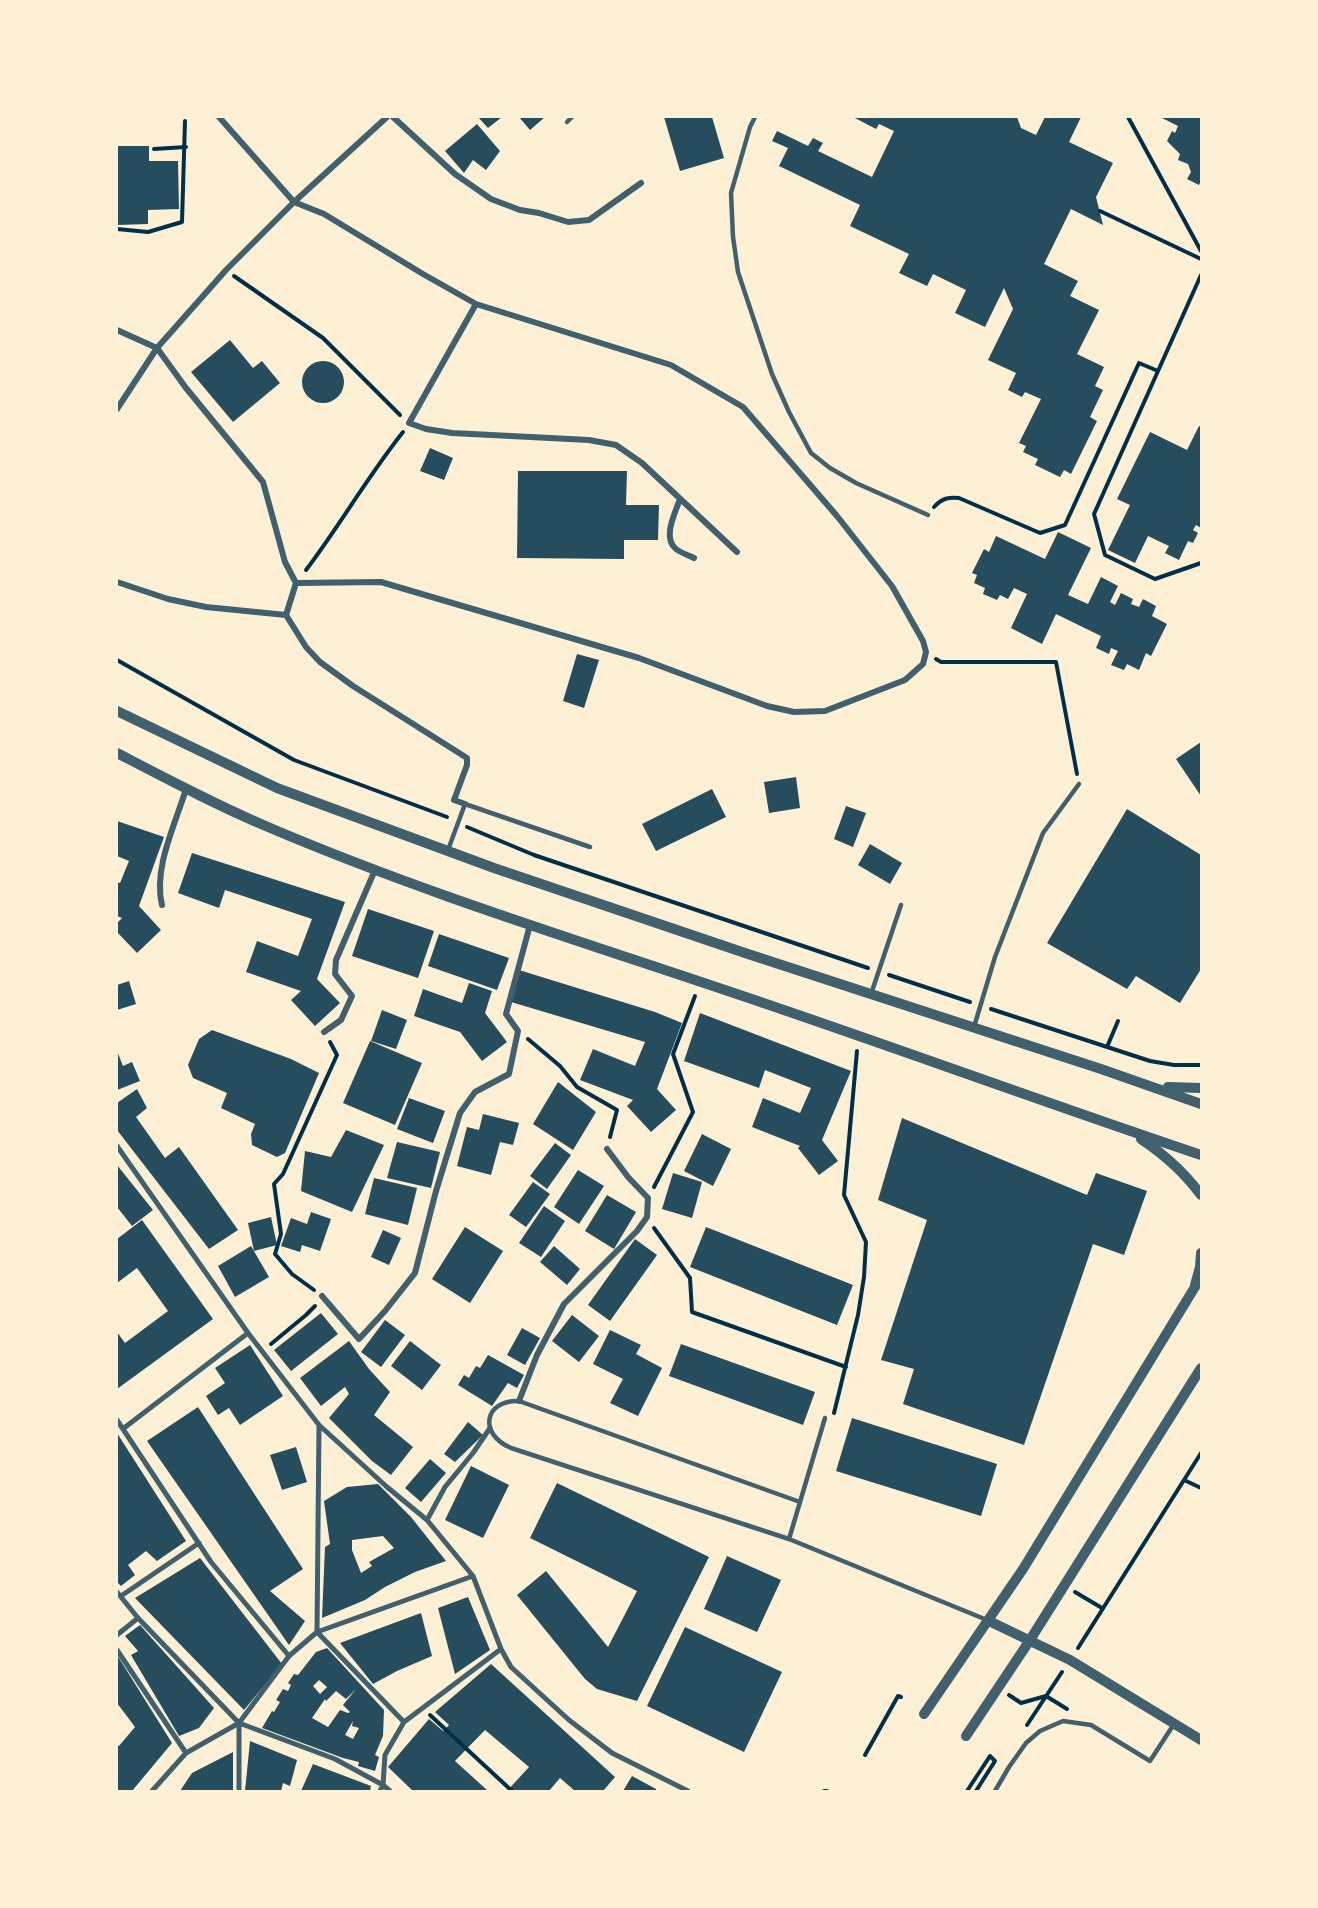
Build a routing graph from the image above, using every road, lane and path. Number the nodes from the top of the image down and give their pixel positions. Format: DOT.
graph roads {
  1 [pos="219,117"];
  2 [pos="387,117"];
  3 [pos="393,117"];
  4 [pos="572,117"];
  5 [pos="755,117"];
  6 [pos="1128,117"];
  7 [pos="185,121"];
  8 [pos="567,122"];
  9 [pos="186,147"];
  10 [pos="154,149"];
  11 [pos="640,183"];
  12 [pos="294,202"];
  13 [pos="1100,211"];
  14 [pos="117,229"];
  15 [pos="1201,251"];
  16 [pos="1201,259"];
  17 [pos="226,270"];
  18 [pos="1201,274"];
  19 [pos="476,304"];
  20 [pos="117,330"];
  21 [pos="157,348"];
  22 [pos="1158,371"];
  23 [pos="117,409"];
  24 [pos="409,423"];
  25 [pos="680,499"];
  26 [pos="927,514"];
  27 [pos="737,552"];
  28 [pos="694,558"];
  29 [pos="1201,563"];
  30 [pos="117,582"];
  31 [pos="296,583"];
  32 [pos="286,615"];
  33 [pos="926,652"];
  34 [pos="117,660"];
  35 [pos="117,711"];
  36 [pos="117,753"];
  37 [pos="1078,784"];
  38 [pos="186,789"];
  39 [pos="454,800"];
  40 [pos="465,804"];
  41 [pos="458,823"];
  42 [pos="590,847"];
  43 [pos="448,850"];
  44 [pos="375,870"];
  45 [pos="162,905"];
  46 [pos="901,905"];
  47 [pos="530,925"];
  48 [pos="878,972"];
  49 [pos="701,982"];
  50 [pos="871,994"];
  51 [pos="980,1006"];
  52 [pos="1118,1021"];
  53 [pos="974,1027"];
  54 [pos="518,1031"];
  55 [pos="324,1032"];
  56 [pos="858,1035"];
  57 [pos="1107,1047"];
  58 [pos="1201,1065"];
  59 [pos="1148,1085"];
  60 [pos="1201,1088"];
  61 [pos="1201,1104"];
  62 [pos="1128,1131"];
  63 [pos="117,1146"];
  64 [pos="607,1149"];
  65 [pos="1201,1155"];
  66 [pos="1201,1195"];
  67 [pos="648,1198"];
  68 [pos="647,1217"];
  69 [pos="1201,1253"];
  70 [pos="1201,1278"];
  71 [pos="1192,1293"];
  72 [pos="322,1296"];
  73 [pos="306,1315"];
  74 [pos="248,1333"];
  75 [pos="263,1350"];
  76 [pos="846,1367"];
  77 [pos="1201,1368"];
  78 [pos="519,1401"];
  79 [pos="834,1416"];
  80 [pos="825,1418"];
  81 [pos="117,1420"];
  82 [pos="319,1425"];
  83 [pos="124,1428"];
  84 [pos="489,1428"];
  85 [pos="1201,1453"];
  86 [pos="1184,1480"];
  87 [pos="1201,1488"];
  88 [pos="800,1502"];
  89 [pos="427,1520"];
  90 [pos="789,1539"];
  91 [pos="199,1543"];
  92 [pos="473,1575"];
  93 [pos="1064,1586"];
  94 [pos="119,1594"];
  95 [pos="1102,1608"];
  96 [pos="138,1618"];
  97 [pos="989,1621"];
  98 [pos="317,1632"];
  99 [pos="117,1635"];
  100 [pos="1030,1640"];
  101 [pos="501,1649"];
  102 [pos="117,1650"];
  103 [pos="289,1656"];
  104 [pos="1070,1660"];
  105 [pos="999,1688"];
  106 [pos="1046,1696"];
  107 [pos="901,1697"];
  108 [pos="423,1708"];
  109 [pos="924,1714"];
  110 [pos="404,1722"];
  111 [pos="239,1723"];
  112 [pos="1174,1724"];
  113 [pos="966,1736"];
  114 [pos="1201,1740"];
  115 [pos="186,1753"];
  116 [pos="865,1755"];
  117 [pos="381,1788"];
  118 [pos="152,1791"];
  119 [pos="239,1791"];
  120 [pos="390,1791"];
  121 [pos="512,1791"];
  122 [pos="688,1791"];
  123 [pos="967,1791"];
  124 [pos="976,1791"];
  125 [pos="995,1791"];
  1 -- 12 [label="street"];
  2 -- 12 [label="street"];
  3 -- 11 [label="street"];
  4 -- 8 [label="lane"];
  5 -- 26 [label="lane"];
  6 -- 15 [label="path"];
  7 -- 9 [label="path"];
  9 -- 10 [label="path"];
  9 -- 14 [label="path"];
  12 -- 17 [label="street"];
  12 -- 19 [label="street"];
  13 -- 16 [label="path"];
  17 -- 21 [label="street"];
  17 -- 24 [label="path"];
  18 -- 22 [label="path"];
  19 -- 24 [label="street"];
  19 -- 33 [label="street"];
  20 -- 21 [label="street"];
  21 -- 23 [label="street"];
  21 -- 31 [label="street"];
  22 -- 26 [label="path"];
  22 -- 29 [label="path"];
  24 -- 25 [label="street"];
  24 -- 31 [label="path"];
  25 -- 27 [label="street"];
  25 -- 28 [label="street"];
  30 -- 32 [label="street"];
  31 -- 32 [label="street"];
  31 -- 33 [label="street"];
  32 -- 39 [label="street"];
  33 -- 37 [label="path"];
  34 -- 39 [label="path"];
  35 -- 43 [label="street"];
  36 -- 38 [label="street"];
  37 -- 51 [label="lane"];
  38 -- 44 [label="street"];
  38 -- 45 [label="street"];
  39 -- 40 [label="street"];
  40 -- 41 [label="lane"];
  40 -- 42 [label="lane"];
  41 -- 43 [label="lane"];
  41 -- 48 [label="path"];
  43 -- 50 [label="street"];
  44 -- 47 [label="street"];
  44 -- 55 [label="street"];
  46 -- 48 [label="lane"];
  47 -- 49 [label="street"];
  47 -- 54 [label="street"];
  48 -- 50 [label="lane"];
  48 -- 51 [label="path"];
  49 -- 56 [label="street"];
  49 -- 67 [label="path"];
  50 -- 53 [label="street"];
  51 -- 53 [label="lane"];
  51 -- 57 [label="path"];
  52 -- 57 [label="path"];
  53 -- 59 [label="street"];
  54 -- 64 [label="path"];
  54 -- 72 [label="street"];
  55 -- 72 [label="path"];
  56 -- 62 [label="street"];
  56 -- 76 [label="path"];
  57 -- 58 [label="path"];
  59 -- 60 [label="street"];
  59 -- 61 [label="street"];
  62 -- 65 [label="street"];
  62 -- 66 [label="street"];
  63 -- 74 [label="street"];
  64 -- 67 [label="street"];
  67 -- 68 [label="street"];
  68 -- 76 [label="path"];
  68 -- 78 [label="street"];
  69 -- 71 [label="street"];
  70 -- 71 [label="street"];
  71 -- 97 [label="street"];
  73 -- 75 [label="path"];
  74 -- 75 [label="street"];
  74 -- 83 [label="street"];
  75 -- 82 [label="street"];
  76 -- 79 [label="path"];
  77 -- 93 [label="street"];
  78 -- 84 [label="lane"];
  78 -- 88 [label="lane"];
  80 -- 88 [label="lane"];
  81 -- 83 [label="street"];
  82 -- 89 [label="street"];
  82 -- 98 [label="street"];
  83 -- 91 [label="street"];
  84 -- 89 [label="street"];
  84 -- 90 [label="lane"];
  85 -- 86 [label="path"];
  86 -- 87 [label="path"];
  86 -- 95 [label="path"];
  88 -- 90 [label="lane"];
  89 -- 92 [label="street"];
  90 -- 97 [label="lane"];
  91 -- 94 [label="street"];
  91 -- 103 [label="street"];
  92 -- 98 [label="street"];
  92 -- 101 [label="street"];
  93 -- 95 [label="path"];
  93 -- 100 [label="street"];
  94 -- 96 [label="street"];
  95 -- 104 [label="path"];
  96 -- 99 [label="street"];
  96 -- 111 [label="street"];
  97 -- 100 [label="street"];
  97 -- 109 [label="street"];
  98 -- 103 [label="street"];
  98 -- 110 [label="street"];
  100 -- 104 [label="street"];
  100 -- 105 [label="street"];
  101 -- 108 [label="street"];
  101 -- 122 [label="street"];
  102 -- 115 [label="street"];
  103 -- 111 [label="street"];
  104 -- 112 [label="street"];
  105 -- 106 [label="path"];
  105 -- 113 [label="street"];
  107 -- 116 [label="path"];
  108 -- 110 [label="street"];
  108 -- 121 [label="path"];
  110 -- 117 [label="street"];
  111 -- 115 [label="street"];
  111 -- 117 [label="street"];
  111 -- 119 [label="street"];
  112 -- 114 [label="street"];
  112 -- 125 [label="lane"];
  115 -- 118 [label="street"];
  117 -- 120 [label="street"];
  123 -- 124 [label="path"];
}
